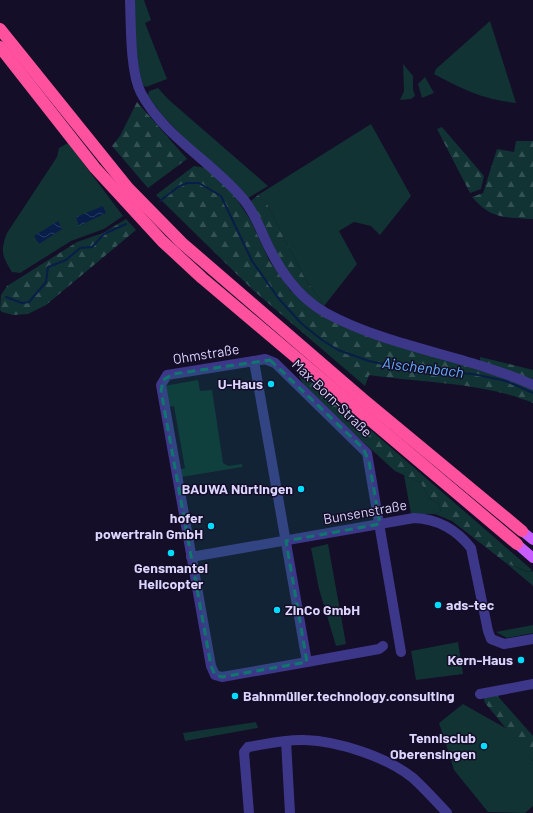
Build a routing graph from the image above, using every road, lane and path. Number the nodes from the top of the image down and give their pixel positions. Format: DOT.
graph roads {
  1 [pos="130,0"];
  2 [pos="0,29"];
  3 [pos="0,47"];
  4 [pos="254,361"];
  5 [pos="533,385"];
  6 [pos="380,524"];
  7 [pos="522,531"];
  8 [pos="533,540"];
  9 [pos="286,541"];
  10 [pos="517,544"];
  11 [pos="191,557"];
  12 [pos="533,558"];
  13 [pos="533,640"];
  14 [pos="383,646"];
  15 [pos="401,652"];
  16 [pos="307,662"];
  17 [pos="533,684"];
  18 [pos="480,694"];
  19 [pos="286,741"];
  20 [pos="249,813"];
  21 [pos="290,813"];
  22 [pos="447,813"];
  1 -- 5 [label="street"];
  2 -- 7 [label="highway"];
  3 -- 10 [label="highway"];
  4 -- 6 [label="street, Max-Born-Straße"];
  4 -- 9 [label="street, Ohmstraße"];
  4 -- 11 [label="street, Ohmstraße"];
  6 -- 9 [label="street, Bunsenstraße"];
  6 -- 13 [label="street, Bunsenstraße"];
  6 -- 15 [label="street, Max-Born-Straße"];
  7 -- 8 [label="main road"];
  9 -- 11 [label="street, Bunsenstraße"];
  9 -- 16 [label="street, Ohmstraße"];
  10 -- 12 [label="main road"];
  11 -- 16 [label="street, Ohmstraße"];
  14 -- 16 [label="street"];
  17 -- 18 [label="street"];
  19 -- 20 [label="street"];
  19 -- 21 [label="street"];
  19 -- 22 [label="street"];
}
